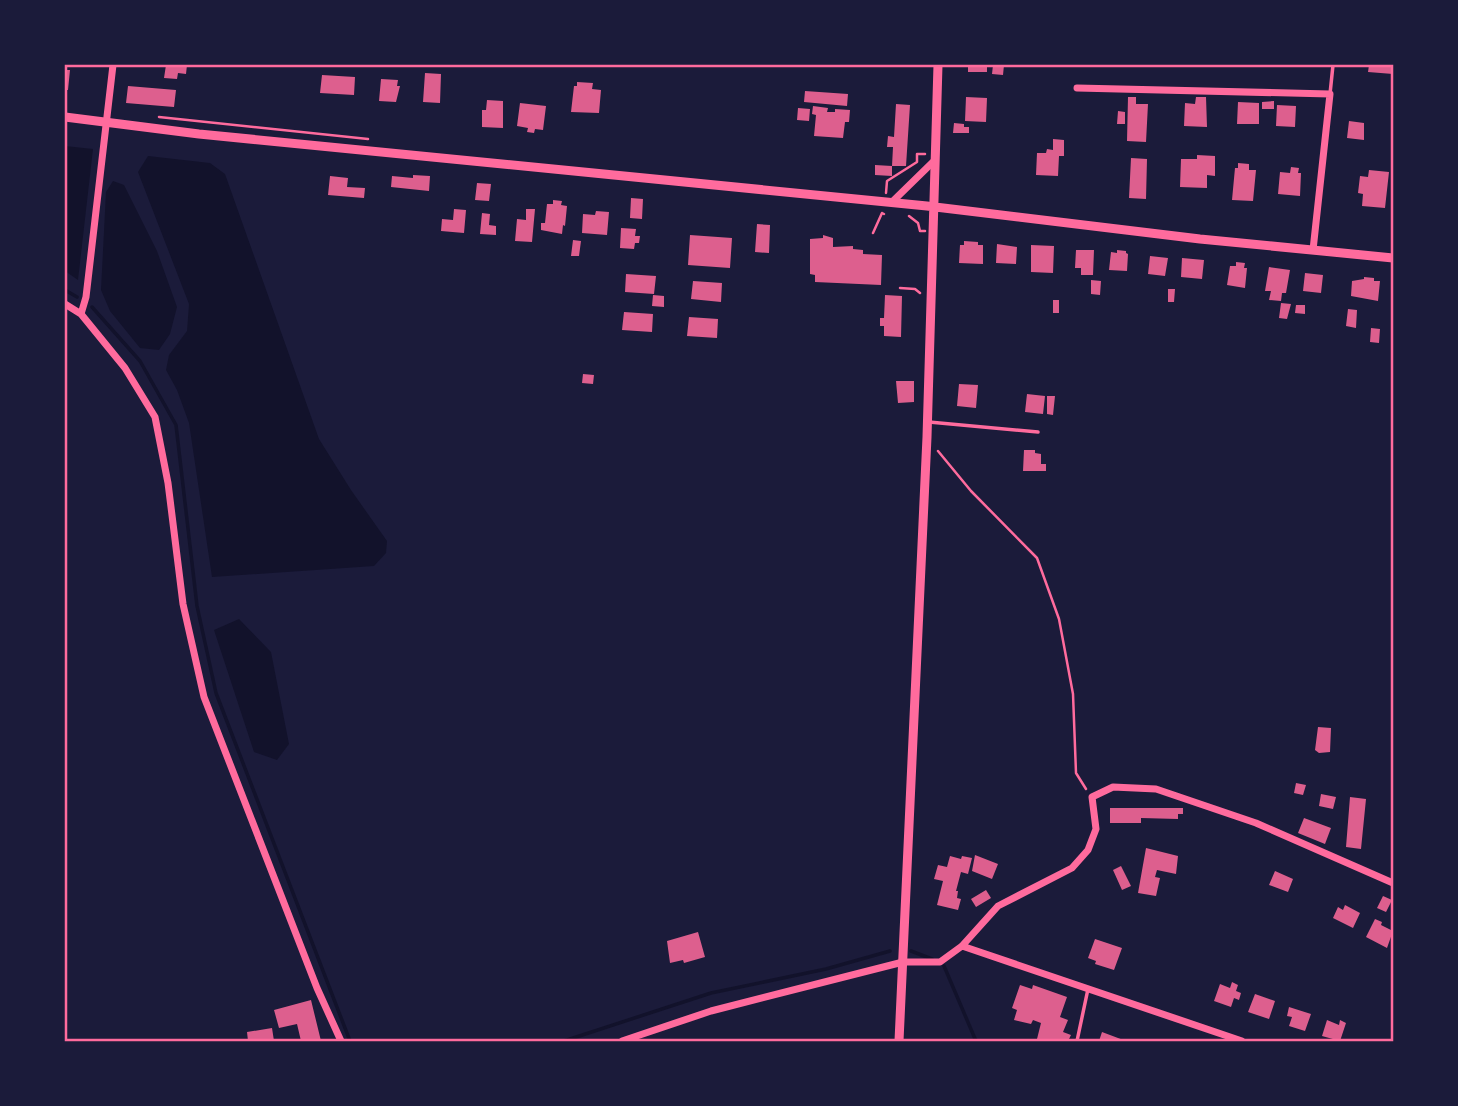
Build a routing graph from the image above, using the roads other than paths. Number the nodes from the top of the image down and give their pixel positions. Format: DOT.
graph roads {
  1 [pos="113,65"];
  2 [pos="938,65"];
  3 [pos="1333,65"];
  4 [pos="1077,88"];
  5 [pos="1330,94"];
  6 [pos="65,117"];
  7 [pos="108,121"];
  8 [pos="935,160"];
  9 [pos="892,202"];
  10 [pos="934,206"];
  11 [pos="1313,250"];
  12 [pos="1393,258"];
  13 [pos="65,304"];
  14 [pos="81,314"];
  15 [pos="927,422"];
  16 [pos="1038,432"];
  17 [pos="1393,883"];
  18 [pos="962,946"];
  19 [pos="903,962"];
  20 [pos="1088,989"];
  21 [pos="341,1041"];
  22 [pos="622,1041"];
  23 [pos="899,1041"];
  24 [pos="1077,1041"];
  25 [pos="1242,1041"];
  1 -- 7 [label="street"];
  2 -- 8 [label="street"];
  3 -- 5 [label="lane"];
  4 -- 5 [label="street"];
  5 -- 11 [label="street"];
  6 -- 7 [label="street"];
  7 -- 9 [label="street"];
  7 -- 14 [label="street"];
  8 -- 9 [label="street"];
  8 -- 10 [label="street"];
  9 -- 10 [label="street"];
  10 -- 11 [label="street"];
  10 -- 15 [label="street"];
  11 -- 12 [label="street"];
  13 -- 14 [label="street"];
  14 -- 21 [label="street"];
  15 -- 16 [label="lane"];
  15 -- 19 [label="street"];
  17 -- 18 [label="street"];
  18 -- 19 [label="street"];
  18 -- 20 [label="street"];
  19 -- 22 [label="street"];
  19 -- 23 [label="street"];
  20 -- 24 [label="lane"];
  20 -- 25 [label="street"];
}
